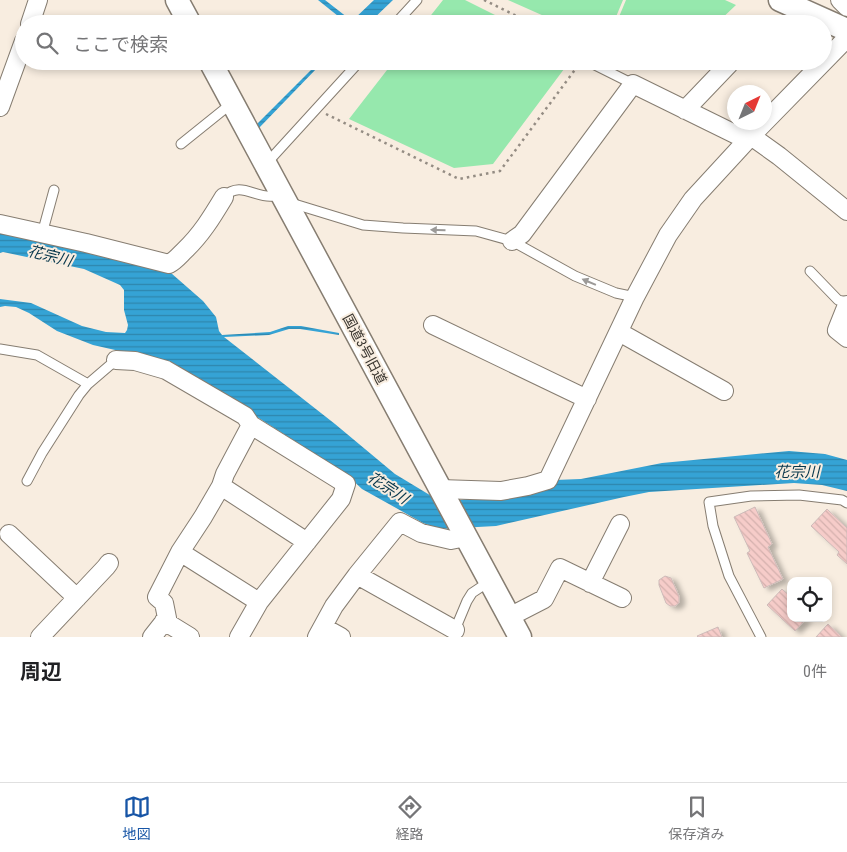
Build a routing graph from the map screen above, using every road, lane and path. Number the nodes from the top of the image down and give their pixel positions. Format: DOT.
graph roads {
  1 [pos="38,0"];
  2 [pos="177,0"];
  3 [pos="417,0"];
  4 [pos="484,0"];
  5 [pos="780,0"];
  6 [pos="840,0"];
  7 [pos="847,7"];
  8 [pos="33,15"];
  9 [pos="185,15"];
  10 [pos="403,15"];
  11 [pos="515,15"];
  12 [pos="814,15"];
  13 [pos="832,23"];
  14 [pos="847,30"];
  15 [pos="847,38"];
  16 [pos="832,53"];
  17 [pos="15,66"];
  18 [pos="215,70"];
  19 [pos="352,70"];
  20 [pos="575,70"];
  21 [pos="605,70"];
  22 [pos="723,70"];
  23 [pos="816,70"];
  24 [pos="632,84"];
  25 [pos="232,103"];
  26 [pos="0,107"];
  27 [pos="316,109"];
  28 [pos="685,110"];
  29 [pos="750,138"];
  30 [pos="181,144"];
  31 [pos="266,165"];
  32 [pos="54,190"];
  33 [pos="224,197"];
  34 [pos="283,197"];
  35 [pos="847,211"];
  36 [pos="0,224"];
  37 [pos="42,234"];
  38 [pos="512,241"];
  39 [pos="810,271"];
  40 [pos="636,297"];
  41 [pos="847,304"];
  42 [pos="433,325"];
  43 [pos="619,332"];
  44 [pos="847,338"];
  45 [pos="0,349"];
  46 [pos="116,360"];
  47 [pos="88,384"];
  48 [pos="724,391"];
  49 [pos="587,399"];
  50 [pos="251,425"];
  51 [pos="27,481"];
  52 [pos="221,486"];
  53 [pos="442,492"];
  54 [pos="847,504"];
  55 [pos="620,524"];
  56 [pos="9,534"];
  57 [pos="465,535"];
  58 [pos="307,542"];
  59 [pos="180,552"];
  60 [pos="109,562"];
  61 [pos="356,575"];
  62 [pos="490,581"];
  63 [pos="590,583"];
  64 [pos="77,598"];
  65 [pos="622,598"];
  66 [pos="259,602"];
  67 [pos="509,617"];
  68 [pos="164,621"];
  69 [pos="320,632"];
  70 [pos="453,633"];
  71 [pos="40,637"];
  72 [pos="152,637"];
  73 [pos="190,637"];
  74 [pos="239,637"];
  75 [pos="341,637"];
  76 [pos="520,637"];
  77 [pos="761,637"];
  1 -- 8 [label="street"];
  2 -- 9 [label="street"];
  3 -- 10 [label="lane"];
  4 -- 11 [label="path"];
  5 -- 12 [label="street"];
  6 -- 7 [label="street"];
  13 -- 14 [label="street"];
  15 -- 16 [label="street"];
  17 -- 26 [label="street"];
  18 -- 25 [label="street, 国道3号旧道"];
  19 -- 27 [label="lane"];
  20 -- 27 [label="path"];
  21 -- 24 [label="lane"];
  22 -- 28 [label="street"];
  23 -- 29 [label="street"];
  24 -- 28 [label="street"];
  24 -- 38 [label="street"];
  25 -- 30 [label="lane"];
  25 -- 31 [label="street, 国道3号旧道"];
  27 -- 31 [label="lane"];
  28 -- 29 [label="street"];
  29 -- 35 [label="street"];
  29 -- 40 [label="street"];
  31 -- 34 [label="street, 国道3号旧道"];
  32 -- 37 [label="lane"];
  33 -- 34 [label="lane"];
  33 -- 37 [label="street"];
  38 -- 34 [label="lane, one-way"];
  34 -- 53 [label="street, 国道3号旧道"];
  36 -- 37 [label="street"];
  40 -- 38 [label="lane, one-way"];
  39 -- 41 [label="lane"];
  40 -- 43 [label="street"];
  41 -- 44 [label="street"];
  42 -- 49 [label="street"];
  43 -- 48 [label="street"];
  43 -- 49 [label="street"];
  45 -- 47 [label="lane"];
  46 -- 47 [label="lane"];
  46 -- 50 [label="street"];
  47 -- 51 [label="lane"];
  49 -- 53 [label="street"];
  50 -- 52 [label="street"];
  50 -- 58 [label="street"];
  52 -- 58 [label="street"];
  52 -- 59 [label="street"];
  53 -- 57 [label="street, 国道3号旧道"];
  54 -- 77 [label="lane"];
  55 -- 63 [label="street"];
  56 -- 64 [label="street"];
  57 -- 61 [label="street"];
  57 -- 62 [label="street, 国道3号旧道"];
  58 -- 66 [label="street"];
  59 -- 66 [label="street"];
  59 -- 68 [label="street"];
  60 -- 64 [label="street"];
  61 -- 69 [label="street"];
  61 -- 70 [label="street"];
  62 -- 67 [label="street, 国道3号旧道"];
  62 -- 70 [label="lane"];
  63 -- 65 [label="street"];
  63 -- 67 [label="street"];
  64 -- 71 [label="street"];
  66 -- 74 [label="street"];
  67 -- 76 [label="street, 国道3号旧道"];
  68 -- 72 [label="street"];
  68 -- 73 [label="street"];
  69 -- 75 [label="street"];
}
